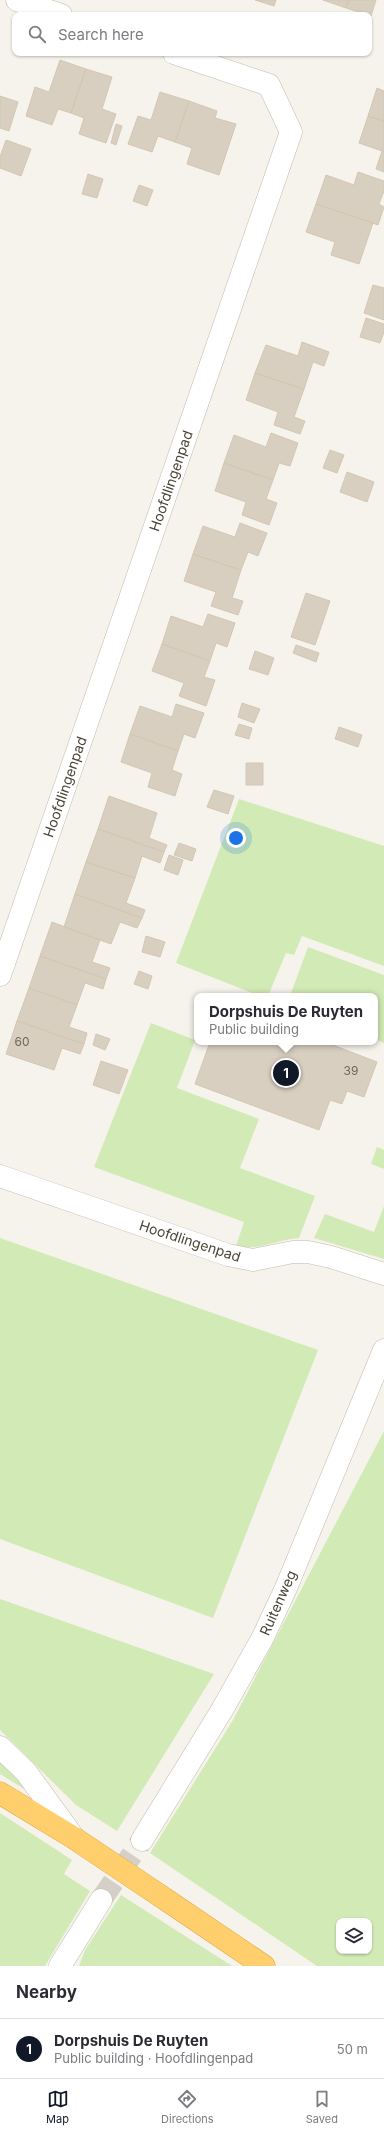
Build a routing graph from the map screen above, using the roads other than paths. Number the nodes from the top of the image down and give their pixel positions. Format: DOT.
graph roads {
  1 [pos="17,0"];
  2 [pos="52,12"];
  3 [pos="183,56"];
  4 [pos="0,974"];
  5 [pos="0,1176"];
  6 [pos="384,1274"];
  7 [pos="384,1350"];
  8 [pos="0,1747"];
  9 [pos="0,1793"];
  10 [pos="74,1838"];
  11 [pos="142,1840"];
  12 [pos="101,1900"];
  13 [pos="60,1966"];
  14 [pos="264,1966"];
  1 -- 2 [label="street"];
  3 -- 4 [label="street, Hoofdlingenpad"];
  5 -- 6 [label="street, Hoofdlingenpad"];
  7 -- 11 [label="street, Ruitenweg"];
  8 -- 10 [label="street"];
  9 -- 10 [label="highway"];
  10 -- 14 [label="highway, bridge"];
  12 -- 13 [label="street"];
}
